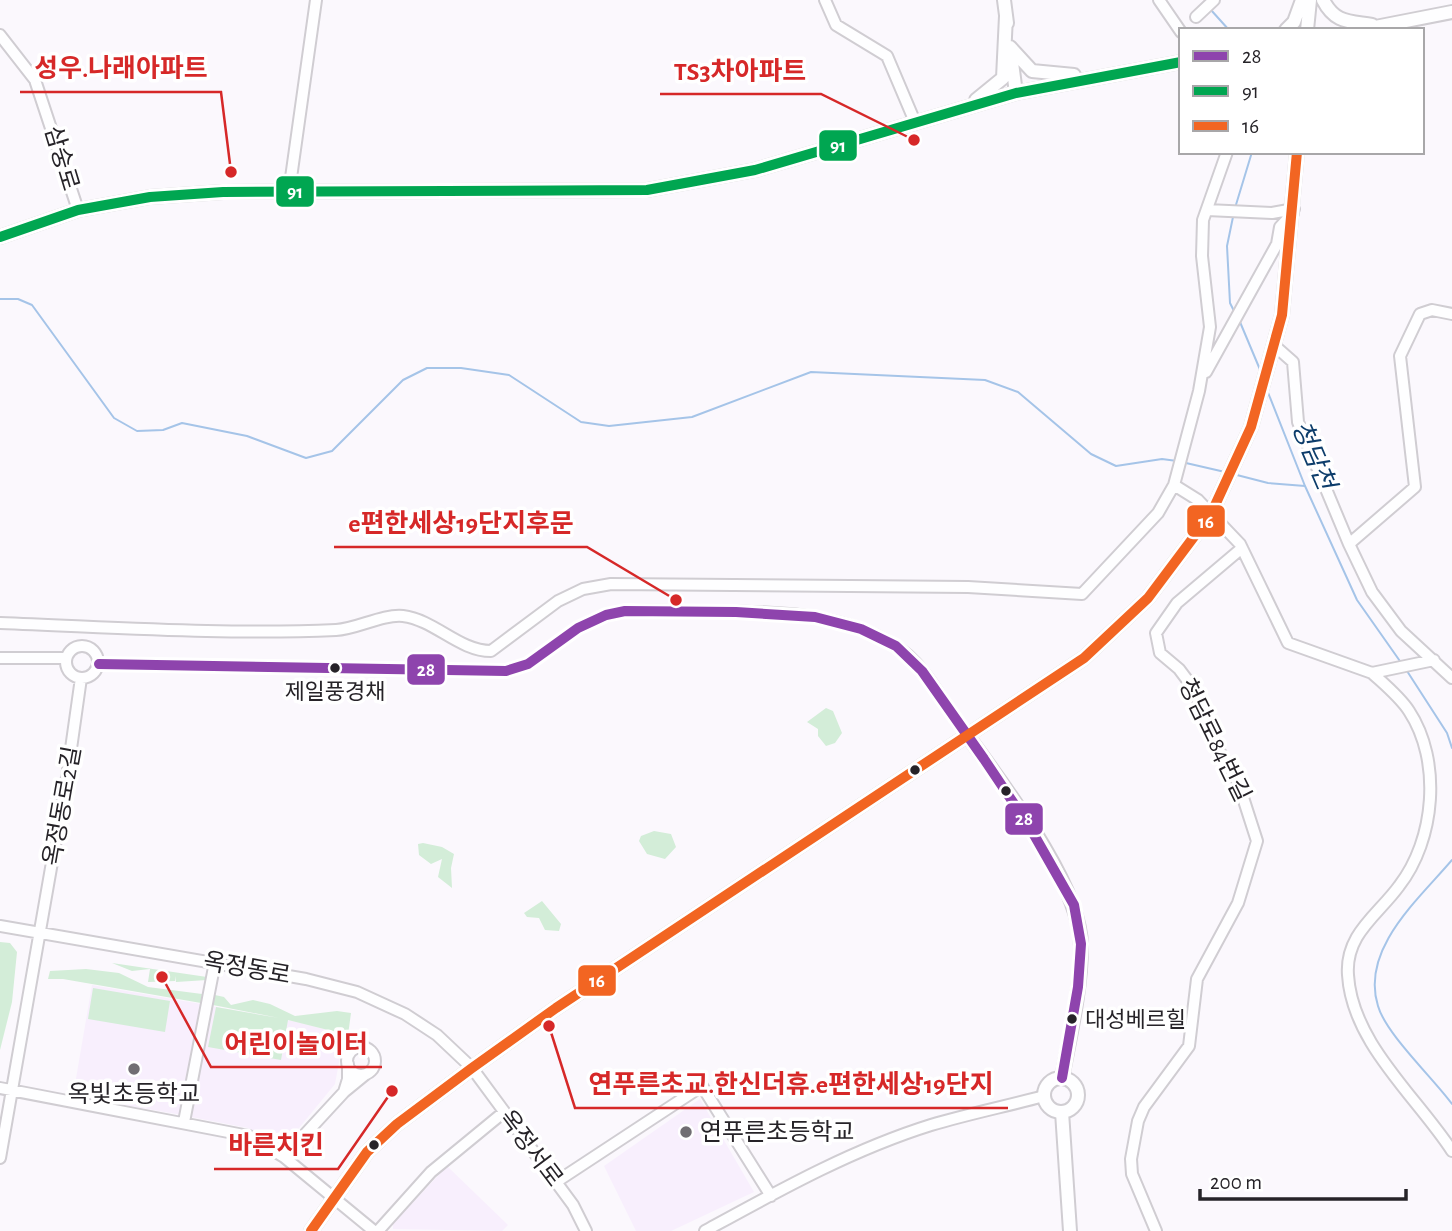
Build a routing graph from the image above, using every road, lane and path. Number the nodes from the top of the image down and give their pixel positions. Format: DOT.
graph roads {
  1 [pos="316,0"];
  2 [pos="825,0"];
  3 [pos="1004,0"];
  4 [pos="1159,0"];
  5 [pos="1302,0"];
  6 [pos="1311,0"];
  7 [pos="1323,0"];
  8 [pos="1212,1"];
  9 [pos="1452,12"];
  10 [pos="1006,16"];
  11 [pos="1196,17"];
  12 [pos="1288,28"];
  13 [pos="1307,28"];
  14 [pos="1376,28"];
  15 [pos="1179,29"];
  16 [pos="0,35"];
  17 [pos="1010,47"];
  18 [pos="1179,62"];
  19 [pos="1095,76"];
  20 [pos="1016,93"];
  21 [pos="961,109"];
  22 [pos="915,122"];
  23 [pos="1226,154"];
  24 [pos="1297,154"];
  25 [pos="289,192"];
  26 [pos="1211,209"];
  27 [pos="78,210"];
  28 [pos="1293,211"];
  29 [pos="0,237"];
  30 [pos="1452,314"];
  31 [pos="1274,351"];
  32 [pos="1201,382"];
  33 [pos="1174,481"];
  34 [pos="1213,510"];
  35 [pos="1349,544"];
  36 [pos="1242,548"];
  37 [pos="0,623"];
  38 [pos="0,658"];
  39 [pos="66,658"];
  40 [pos="1430,661"];
  41 [pos="99,664"];
  42 [pos="1375,673"];
  43 [pos="81,678"];
  44 [pos="1452,678"];
  45 [pos="967,735"];
  46 [pos="0,926"];
  47 [pos="38,933"];
  48 [pos="215,962"];
  49 [pos="347,1061"];
  50 [pos="472,1068"];
  51 [pos="369,1072"];
  52 [pos="1062,1079"];
  53 [pos="6,1089"];
  54 [pos="344,1092"];
  55 [pos="1044,1096"];
  56 [pos="503,1112"];
  57 [pos="1062,1112"];
  58 [pos="184,1122"];
  59 [pos="1452,1151"];
  60 [pos="284,1157"];
  61 [pos="0,1158"];
  62 [pos="556,1182"];
  63 [pos="771,1195"];
  64 [pos="330,1204"];
  65 [pos="312,1230"];
  66 [pos="376,1231"];
  67 [pos="586,1231"];
  68 [pos="705,1231"];
  69 [pos="1069,1231"];
  70 [pos="1156,1231"];
  1 -- 25 [label="street"];
  2 -- 22 [label="street"];
  3 -- 10 [label="main road"];
  4 -- 15 [label="street"];
  5 -- 12 [label="main road"];
  6 -- 13 [label="main road"];
  7 -- 14 [label="main road"];
  8 -- 11 [label="street"];
  9 -- 14 [label="main road"];
  10 -- 17 [label="main road"];
  10 -- 21 [label="main road"];
  16 -- 27 [label="street, 삼숭로"];
  17 -- 19 [label="main road"];
  17 -- 20 [label="main road"];
  18 -- 19 [label="main road"];
  19 -- 20 [label="main road"];
  20 -- 21 [label="main road"];
  21 -- 22 [label="main road"];
  22 -- 25 [label="main road"];
  23 -- 26 [label="street"];
  24 -- 28 [label="main road"];
  25 -- 27 [label="main road"];
  26 -- 28 [label="street"];
  26 -- 32 [label="street"];
  27 -- 29 [label="main road"];
  28 -- 31 [label="main road"];
  28 -- 32 [label="street"];
  30 -- 35 [label="street"];
  31 -- 34 [label="main road"];
  31 -- 35 [label="street"];
  32 -- 33 [label="street"];
  33 -- 34 [label="street"];
  33 -- 37 [label="street"];
  34 -- 36 [label="street"];
  34 -- 45 [label="main road"];
  35 -- 40 [label="street"];
  36 -- 42 [label="street"];
  36 -- 70 [label="street, 청담로84번길"];
  38 -- 39 [label="street"];
  39 -- 41 [label="street"];
  39 -- 43 [label="street"];
  40 -- 42 [label="street"];
  40 -- 44 [label="street"];
  41 -- 43 [label="street"];
  41 -- 45 [label="street"];
  42 -- 59 [label="street"];
  43 -- 47 [label="street, 옥정동로2길"];
  45 -- 50 [label="main road"];
  45 -- 52 [label="main road"];
  46 -- 47 [label="street, 옥정동로"];
  47 -- 48 [label="street, 옥정동로"];
  47 -- 53 [label="street, 옥정동로2길"];
  48 -- 50 [label="street, 옥정동로"];
  48 -- 58 [label="street"];
  49 -- 51 [label="street"];
  49 -- 51 [label="street"];
  49 -- 54 [label="street"];
  50 -- 56 [label="street, 옥정서로"];
  50 -- 64 [label="main road"];
  51 -- 54 [label="street"];
  52 -- 55 [label="main road"];
  52 -- 57 [label="main road"];
  53 -- 58 [label="street"];
  53 -- 61 [label="street, 옥정동로2길"];
  54 -- 60 [label="street"];
  55 -- 57 [label="main road"];
  55 -- 63 [label="street"];
  56 -- 62 [label="street, 옥정서로"];
  56 -- 66 [label="street"];
  57 -- 69 [label="main road"];
  58 -- 60 [label="street"];
  60 -- 64 [label="street"];
  62 -- 63 [label="street"];
  62 -- 67 [label="street, 옥정서로"];
  63 -- 68 [label="street"];
  64 -- 65 [label="main road"];
  64 -- 66 [label="street"];
}
